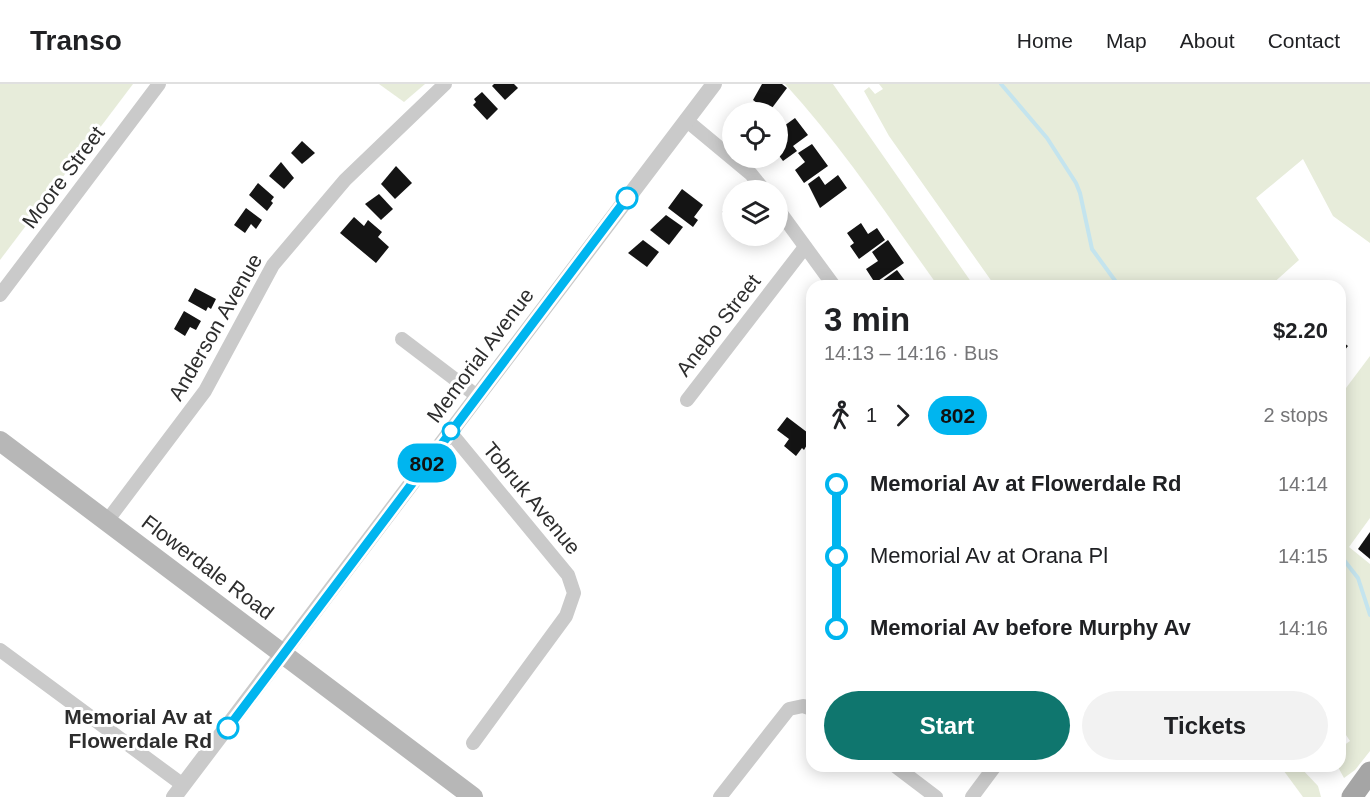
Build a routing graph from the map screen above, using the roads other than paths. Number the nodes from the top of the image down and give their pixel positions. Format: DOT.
graph roads {
  1 [pos="159,84"];
  2 [pos="445,84"];
  3 [pos="714,84"];
  4 [pos="686,120"];
  5 [pos="756,180"];
  6 [pos="788,223"];
  7 [pos="805,247"];
  8 [pos="830,280"];
  9 [pos="0,295"];
  10 [pos="402,339"];
  11 [pos="477,396"];
  12 [pos="687,400"];
  13 [pos="450,432"];
  14 [pos="0,441"];
  15 [pos="107,521"];
  16 [pos="0,650"];
  17 [pos="283,654"];
  18 [pos="806,707"];
  19 [pos="473,743"];
  20 [pos="903,772"];
  21 [pos="991,772"];
  22 [pos="1370,772"];
  23 [pos="178,791"];
  24 [pos="472,797"];
  25 [pos="720,797"];
  26 [pos="936,797"];
  27 [pos="972,797"];
  28 [pos="1353,797"];
  1 -- 9 [label="street, Moore Street"];
  2 -- 15 [label="street, Anderson Avenue"];
  3 -- 4 [label="street, Memorial Avenue"];
  4 -- 5 [label="street"];
  4 -- 11 [label="street, Memorial Avenue"];
  6 -- 7 [label="street"];
  7 -- 8 [label="street"];
  7 -- 12 [label="street, Anebo Street"];
  10 -- 11 [label="street"];
  11 -- 13 [label="street, Memorial Avenue"];
  13 -- 17 [label="street, Memorial Avenue"];
  13 -- 19 [label="street, Tobruk Avenue"];
  14 -- 15 [label="main road, Flowerdale Road"];
  15 -- 17 [label="main road, Flowerdale Road"];
  16 -- 23 [label="street"];
  17 -- 23 [label="street, Memorial Avenue"];
  17 -- 24 [label="main road, Flowerdale Road"];
  18 -- 25 [label="street"];
  20 -- 26 [label="street"];
  21 -- 27 [label="street"];
  22 -- 28 [label="main road"];
}
